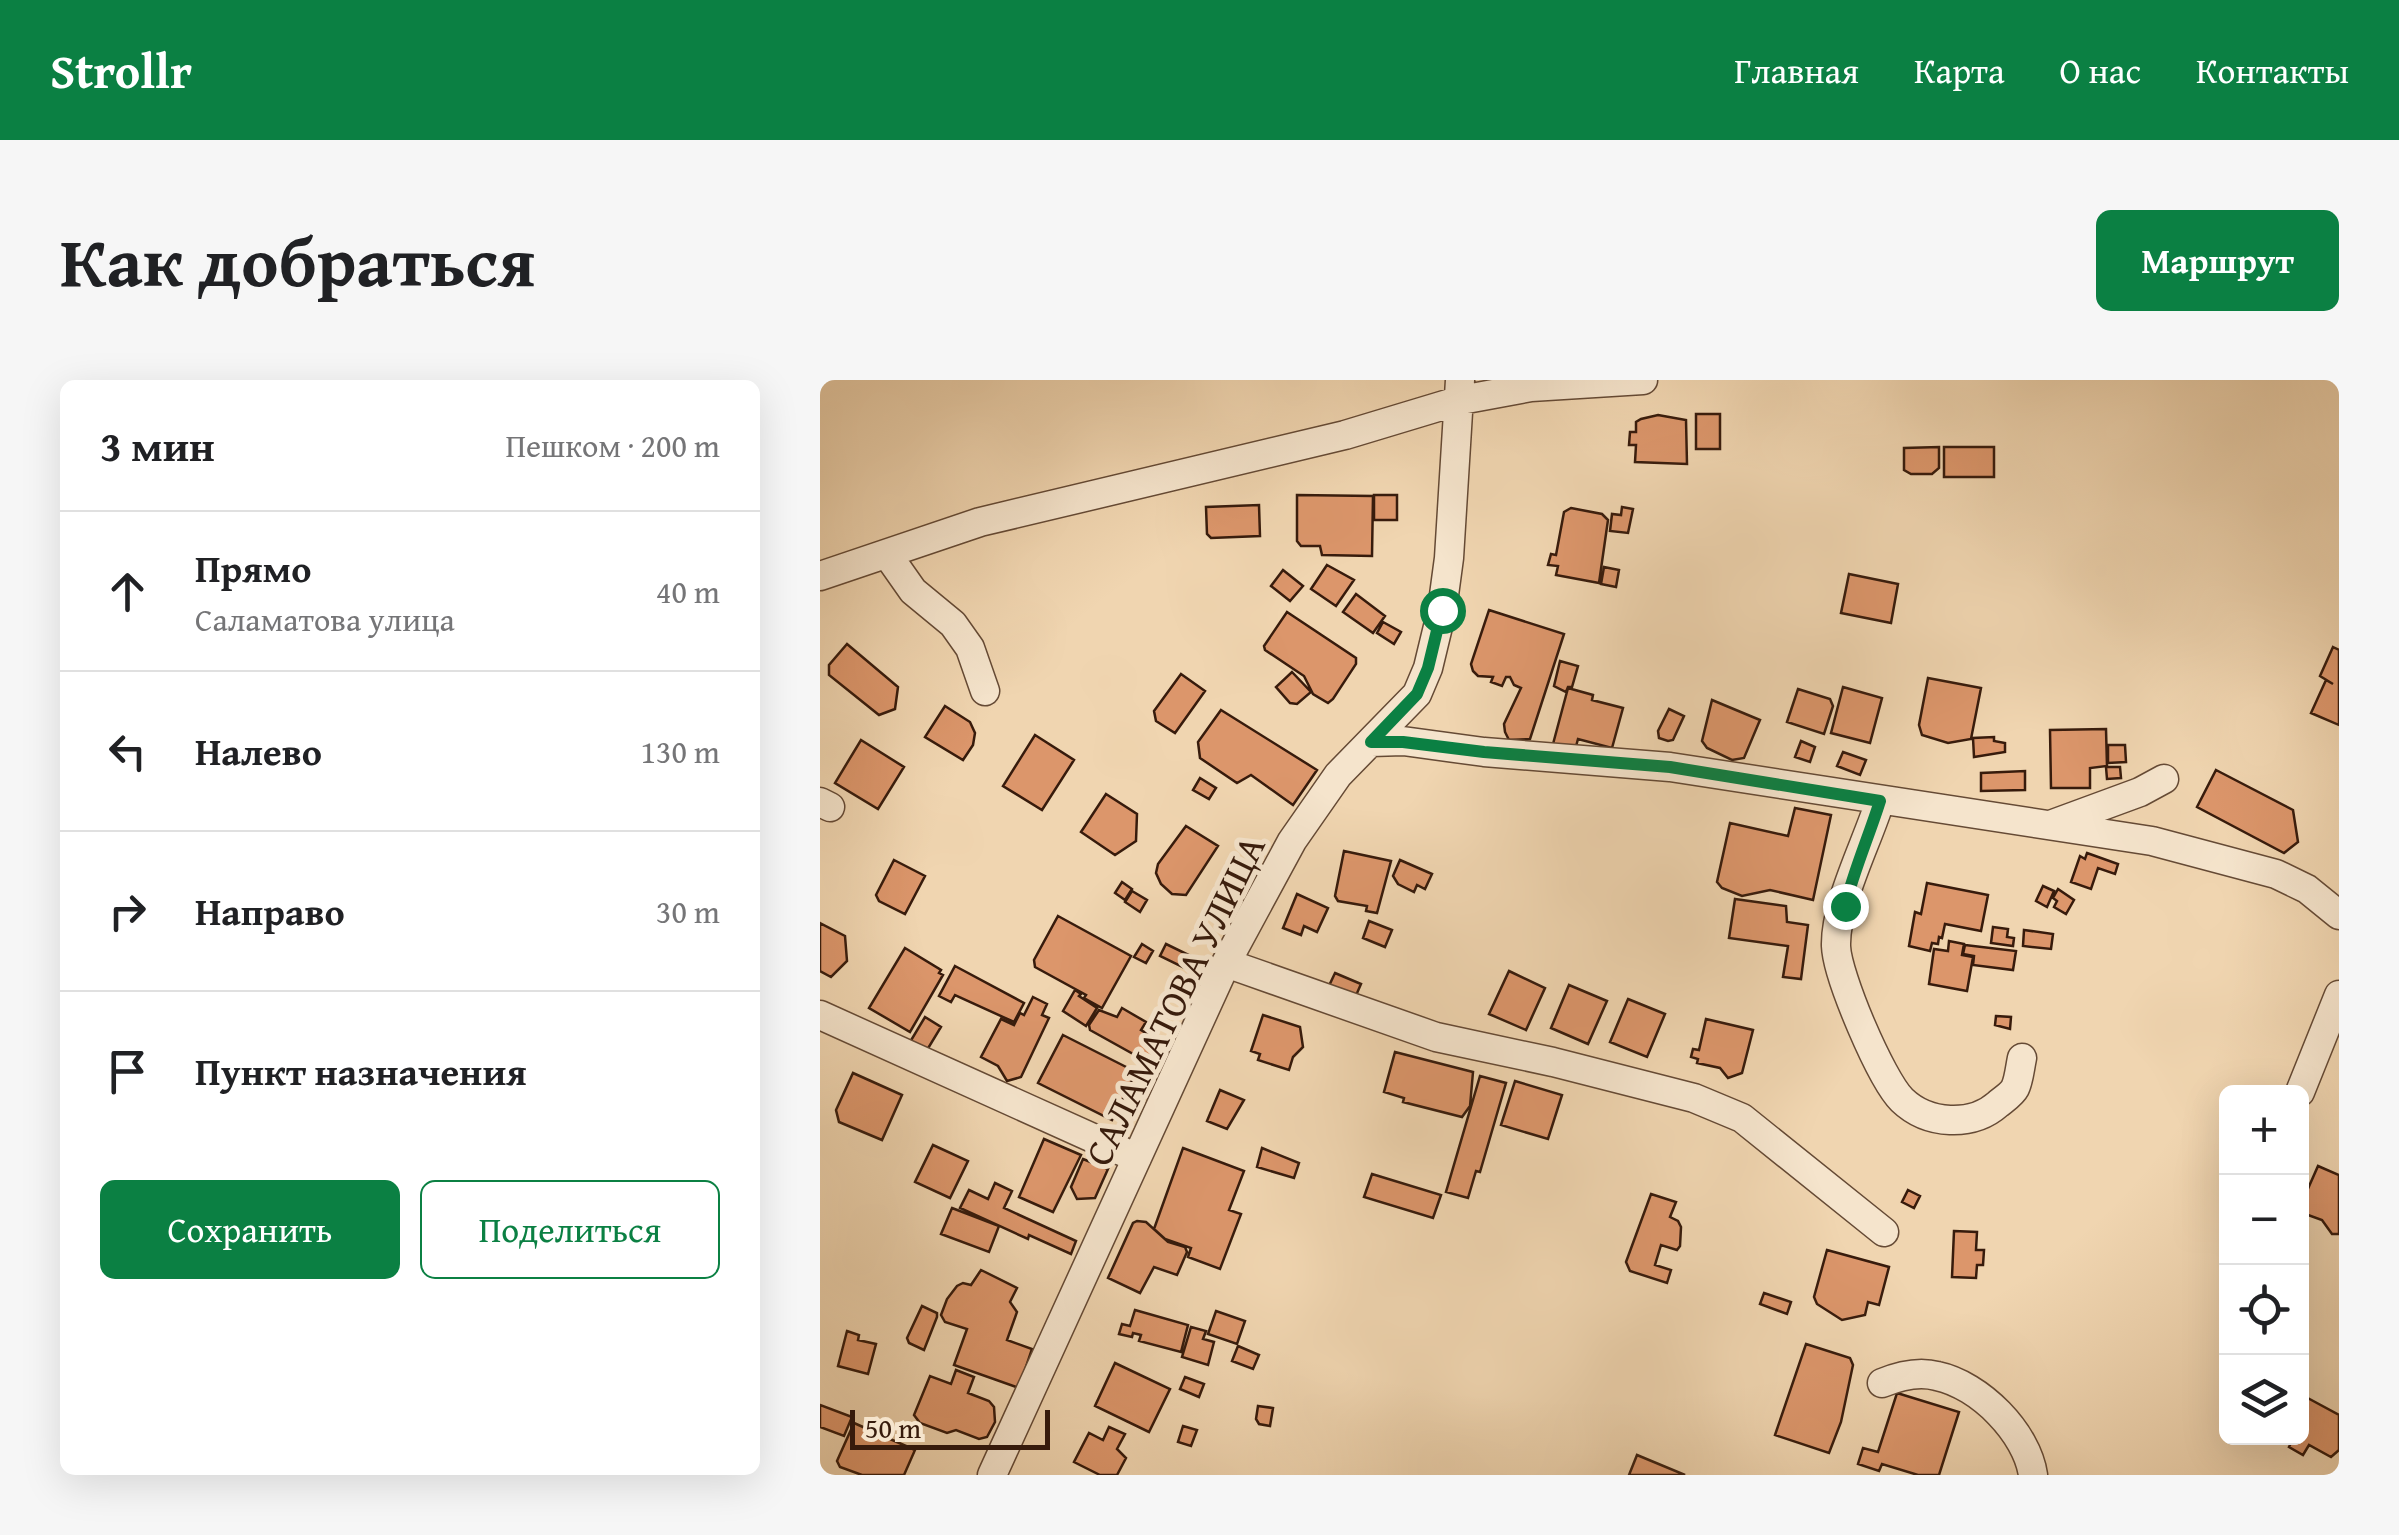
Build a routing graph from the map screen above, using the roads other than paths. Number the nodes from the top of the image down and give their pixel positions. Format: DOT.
graph roads {
  1 [pos="1643,380"];
  2 [pos="1460,390"];
  3 [pos="886,554"];
  4 [pos="820,576"];
  5 [pos="985,692"];
  6 [pos="1371,742"];
  7 [pos="2164,779"];
  8 [pos="1880,801"];
  9 [pos="2052,824"];
  10 [pos="2339,915"];
  11 [pos="1226,963"];
  12 [pos="2339,995"];
  13 [pos="820,1015"];
  14 [pos="2022,1058"];
  15 [pos="2303,1085"];
  16 [pos="1137,1158"];
  17 [pos="1884,1232"];
  18 [pos="1882,1383"];
  19 [pos="992,1475"];
  20 [pos="2033,1475"];
  1 -- 2 [label="street"];
  2 -- 3 [label="street"];
  2 -- 6 [label="street, САЛАМАТОВА УЛИЦА"];
  3 -- 4 [label="street"];
  3 -- 5 [label="street"];
  6 -- 8 [label="street"];
  6 -- 11 [label="street, САЛАМАТОВА УЛИЦА"];
  7 -- 9 [label="street"];
  8 -- 9 [label="street"];
  8 -- 14 [label="street"];
  9 -- 10 [label="street"];
  11 -- 16 [label="street, САЛАМАТОВА УЛИЦА"];
  11 -- 17 [label="street"];
  12 -- 15 [label="street"];
  13 -- 16 [label="street"];
  16 -- 19 [label="street, САЛАМАТОВА УЛИЦА"];
  18 -- 20 [label="street"];
}
